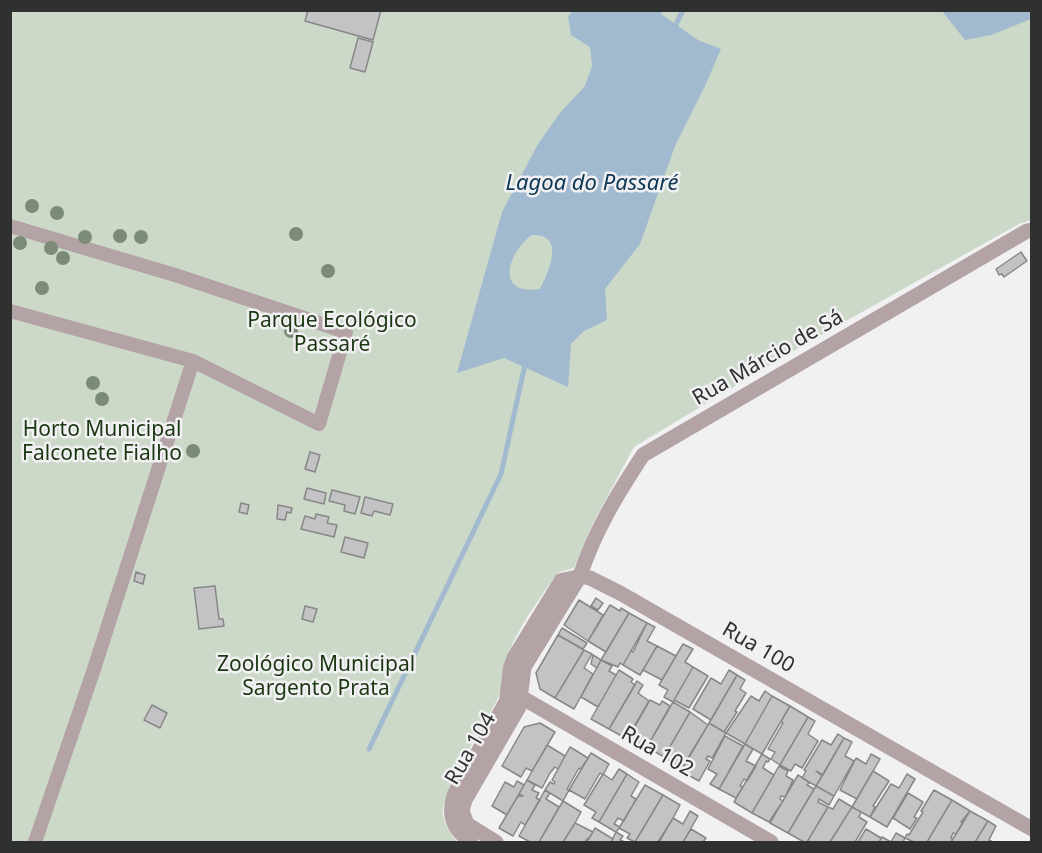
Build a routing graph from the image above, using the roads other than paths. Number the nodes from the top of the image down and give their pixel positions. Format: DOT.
graph roads {
  1 [pos="10,226"];
  2 [pos="1030,234"];
  3 [pos="10,311"];
  4 [pos="193,361"];
  5 [pos="580,576"];
  6 [pos="521,697"];
  7 [pos="1032,830"];
  8 [pos="35,843"];
  9 [pos="471,843"];
  10 [pos="496,843"];
  11 [pos="771,843"];
  12 [pos="1025,843"];
  1 -- 4 [label="street"];
  2 -- 5 [label="street, Rua Márcio de Sá"];
  3 -- 4 [label="street"];
  4 -- 8 [label="street"];
  5 -- 6 [label="street"];
  5 -- 7 [label="street, Rua 100"];
  5 -- 9 [label="street"];
  6 -- 10 [label="street, Rua 104"];
  6 -- 11 [label="street, Rua 102"];
  7 -- 12 [label="street"];
}
